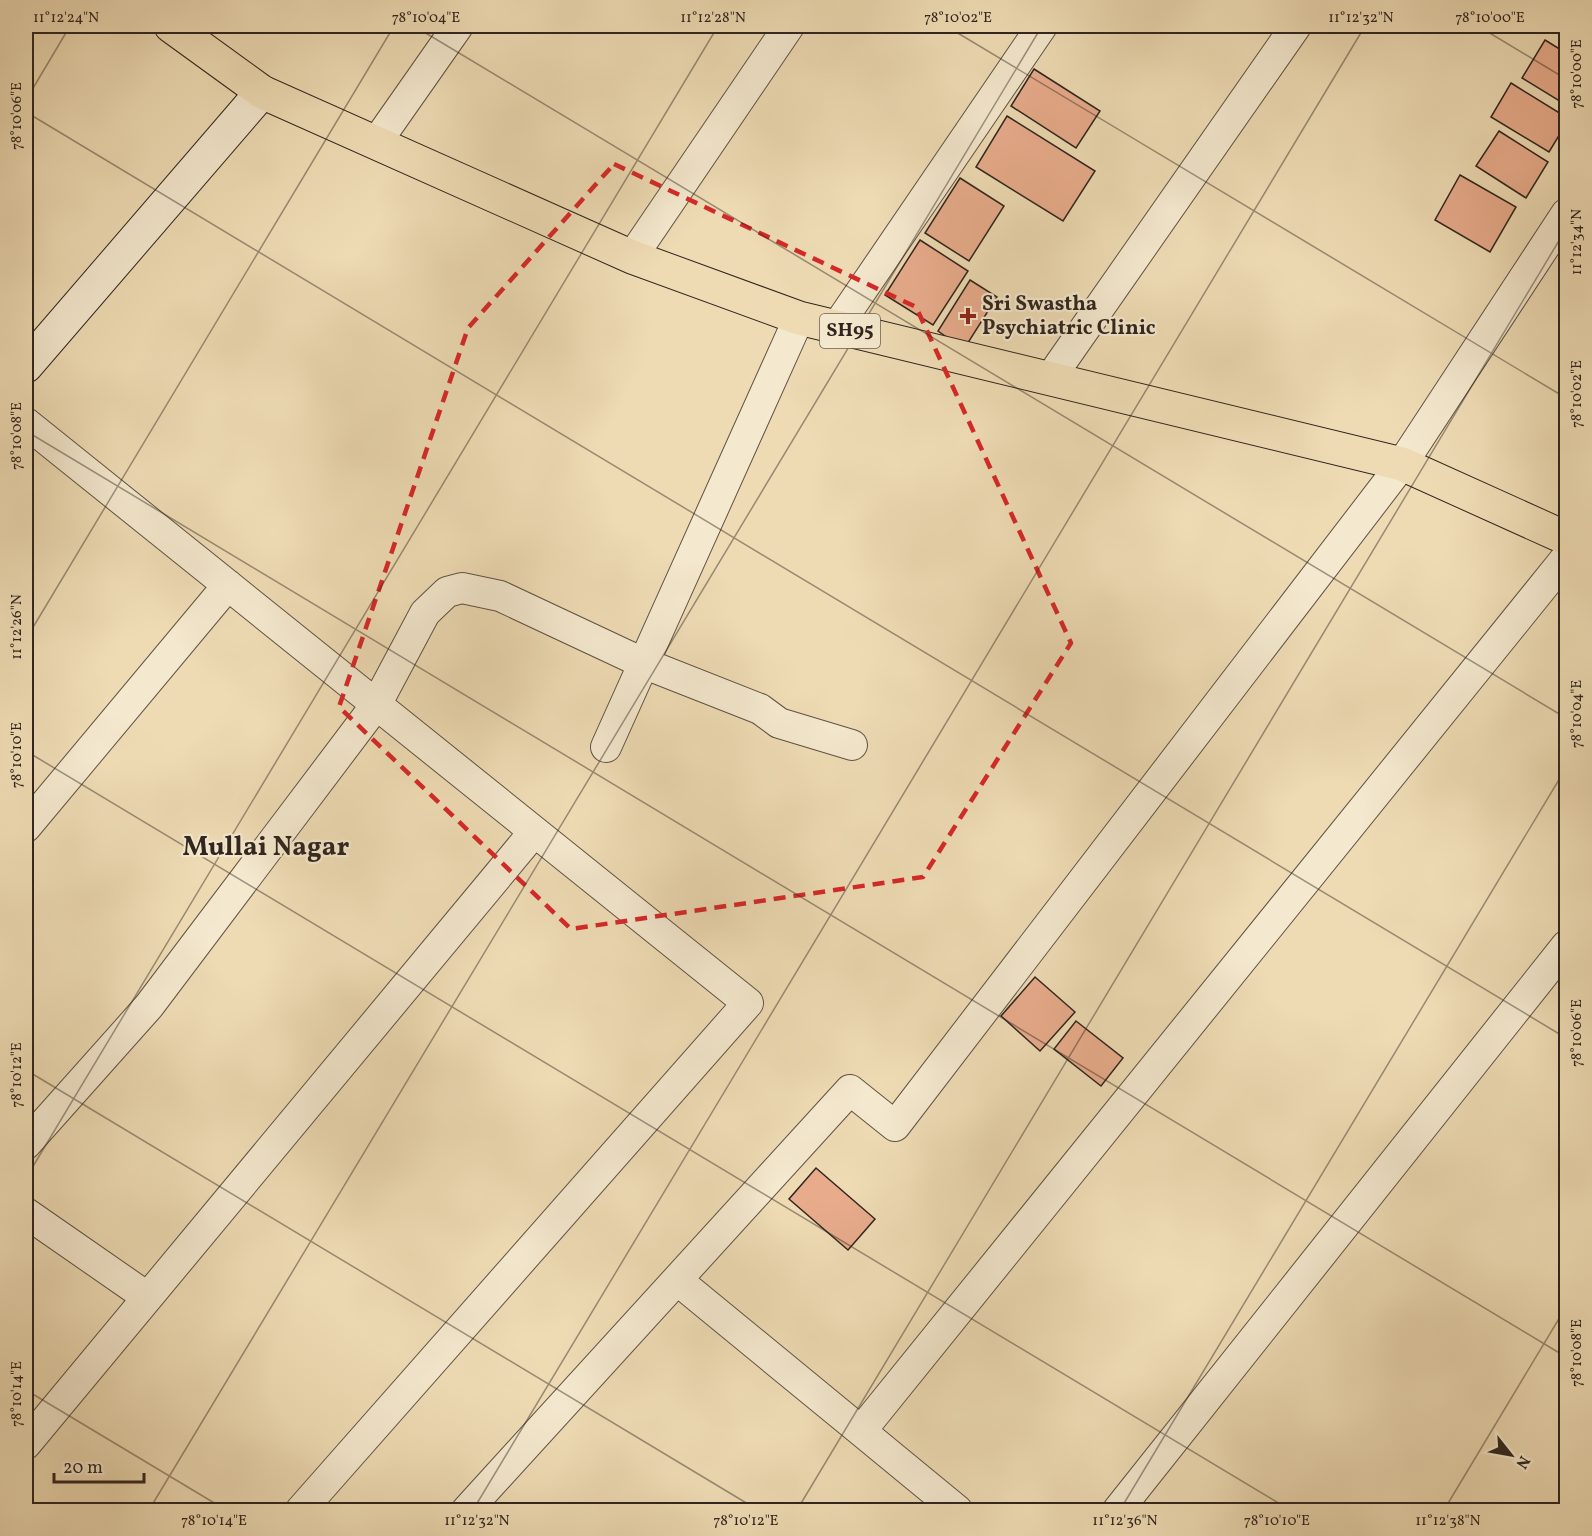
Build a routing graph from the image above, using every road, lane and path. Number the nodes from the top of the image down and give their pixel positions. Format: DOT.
graph roads {
  1 [pos="171,26"];
  2 [pos="458,26"];
  3 [pos="789,26"];
  4 [pos="1042,26"];
  5 [pos="1296,26"];
  6 [pos="262,92"];
  7 [pos="376,143"];
  8 [pos="1566,214"];
  9 [pos="632,257"];
  10 [pos="799,318"];
  11 [pos="836,328"];
  12 [pos="26,366"];
  13 [pos="1058,381"];
  14 [pos="26,423"];
  15 [pos="1402,464"];
  16 [pos="1566,538"];
  17 [pos="1566,558"];
  18 [pos="228,585"];
  19 [pos="644,663"];
  20 [pos="376,705"];
  21 [pos="852,745"];
  22 [pos="606,747"];
  23 [pos="26,827"];
  24 [pos="534,832"];
  25 [pos="1566,946"];
  26 [pos="26,1144"];
  27 [pos="26,1213"];
  28 [pos="677,1280"];
  29 [pos="147,1297"];
  30 [pos="861,1431"];
  31 [pos="26,1444"];
  32 [pos="301,1510"];
  33 [pos="467,1510"];
  34 [pos="957,1510"];
  35 [pos="1118,1510"];
  1 -- 6 [label="main road, SH95"];
  2 -- 7 [label="street"];
  3 -- 9 [label="street"];
  4 -- 11 [label="street"];
  5 -- 13 [label="street"];
  6 -- 7 [label="main road, SH95"];
  6 -- 12 [label="street"];
  7 -- 9 [label="main road, SH95"];
  8 -- 15 [label="street"];
  9 -- 10 [label="main road, SH95"];
  10 -- 11 [label="main road, SH95"];
  10 -- 19 [label="street"];
  11 -- 13 [label="main road, SH95"];
  13 -- 15 [label="main road, SH95"];
  14 -- 18 [label="street"];
  15 -- 16 [label="main road, SH95"];
  15 -- 28 [label="street"];
  17 -- 30 [label="street"];
  18 -- 20 [label="street"];
  18 -- 23 [label="street"];
  19 -- 20 [label="street"];
  19 -- 21 [label="street"];
  19 -- 22 [label="street"];
  20 -- 24 [label="street"];
  20 -- 26 [label="street"];
  24 -- 29 [label="street"];
  24 -- 32 [label="street"];
  25 -- 35 [label="street"];
  27 -- 29 [label="street"];
  28 -- 30 [label="street"];
  28 -- 33 [label="street"];
  29 -- 31 [label="street"];
  30 -- 34 [label="street"];
}
